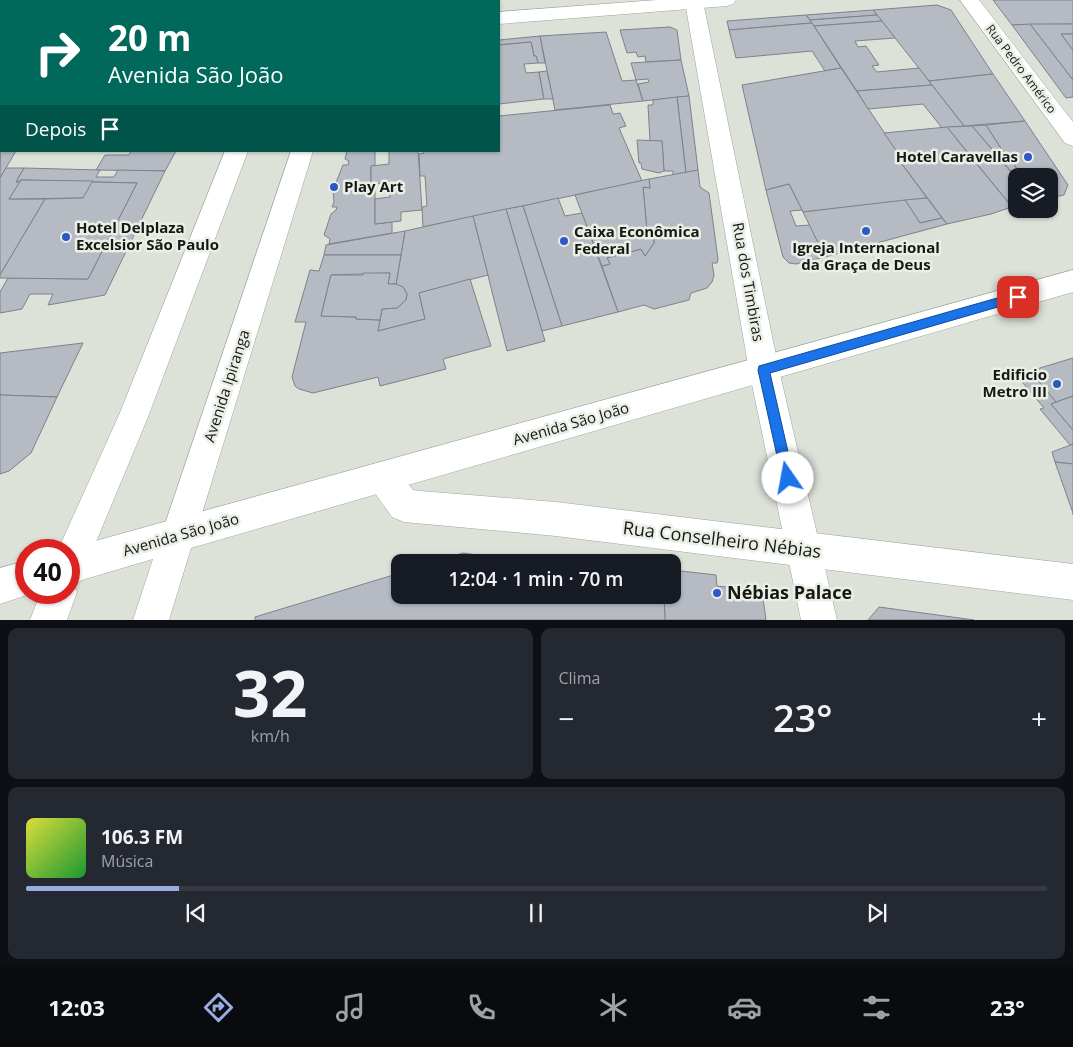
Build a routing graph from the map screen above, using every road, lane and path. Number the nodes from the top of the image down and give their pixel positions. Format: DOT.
graph roads {
  1 [pos="727,0"];
  2 [pos="969,0"];
  3 [pos="694,2"];
  4 [pos="500,18"];
  5 [pos="1073,138"];
  6 [pos="237,152"];
  7 [pos="302,152"];
  8 [pos="1073,281"];
  9 [pos="764,370"];
  10 [pos="383,478"];
  11 [pos="178,536"];
  12 [pos="80,543"];
  13 [pos="804,550"];
  14 [pos="80,570"];
  15 [pos="15,582"];
  16 [pos="1073,582"];
  17 [pos="0,586"];
  18 [pos="55,604"];
  19 [pos="48,620"];
  20 [pos="151,620"];
  21 [pos="818,620"];
  1 -- 3 [label="main road"];
  2 -- 5 [label="main road, Rua Pedro Américo"];
  3 -- 4 [label="main road"];
  3 -- 9 [label="main road, Rua dos Timbiras"];
  6 -- 12 [label="main road"];
  7 -- 11 [label="main road, Avenida Ipiranga"];
  8 -- 9 [label="main road, Avenida São João"];
  9 -- 10 [label="main road, Avenida São João"];
  9 -- 13 [label="main road, Rua dos Timbiras"];
  10 -- 11 [label="main road, Avenida São João"];
  10 -- 13 [label="main road, Rua Conselheiro Nébias"];
  11 -- 14 [label="main road, Avenida São João"];
  11 -- 20 [label="main road, Avenida Ipiranga"];
  13 -- 16 [label="main road, Rua Conselheiro Nébias"];
  13 -- 21 [label="main road, Rua dos Timbiras"];
  15 -- 17 [label="main road"];
  18 -- 19 [label="main road"];
}
